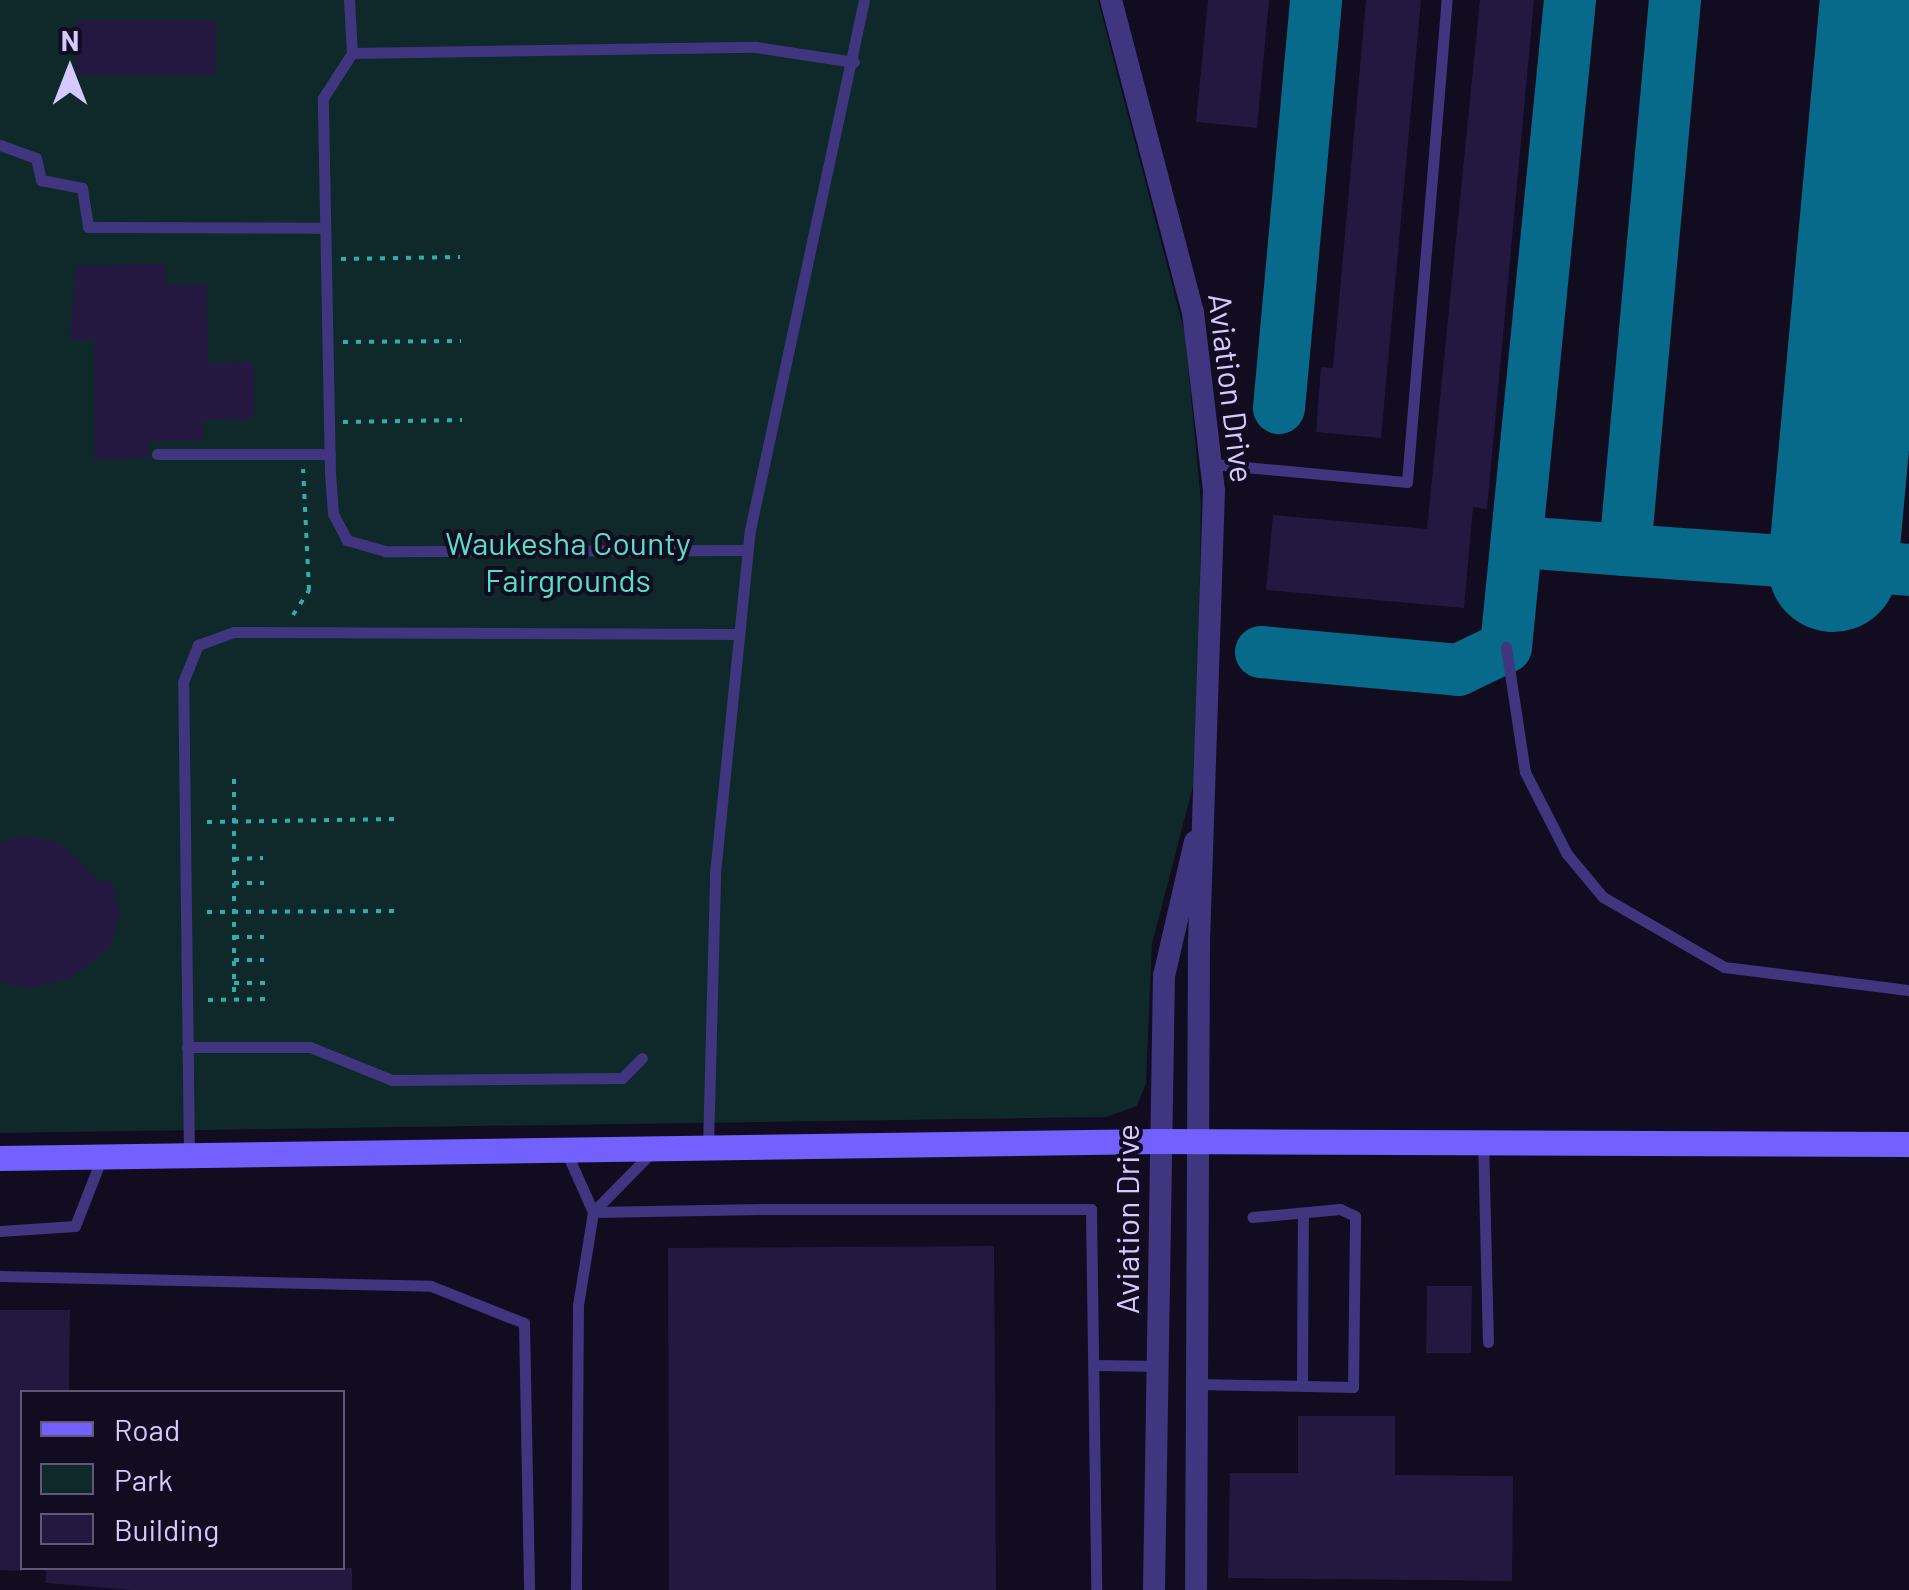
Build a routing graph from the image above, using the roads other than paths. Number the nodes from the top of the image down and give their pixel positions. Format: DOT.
graph roads {
  1 [pos="349,0"];
  2 [pos="864,0"];
  3 [pos="1112,0"];
  4 [pos="1447,0"];
  5 [pos="352,53"];
  6 [pos="854,62"];
  7 [pos="0,144"];
  8 [pos="325,228"];
  9 [pos="157,454"];
  10 [pos="330,454"];
  11 [pos="1212,464"];
  12 [pos="747,550"];
  13 [pos="738,634"];
  14 [pos="1506,647"];
  15 [pos="1208,794"];
  16 [pos="1909,990"];
  17 [pos="187,1047"];
  18 [pos="642,1058"];
  19 [pos="1483,1140"];
  20 [pos="1158,1141"];
  21 [pos="1199,1141"];
  22 [pos="1909,1144"];
  23 [pos="708,1147"];
  24 [pos="656,1148"];
  25 [pos="565,1149"];
  26 [pos="189,1156"];
  27 [pos="102,1157"];
  28 [pos="0,1158"];
  29 [pos="593,1212"];
  30 [pos="1304,1214"];
  31 [pos="1252,1217"];
  32 [pos="0,1231"];
  33 [pos="0,1276"];
  34 [pos="1488,1342"];
  35 [pos="1096,1365"];
  36 [pos="1157,1366"];
  37 [pos="1198,1376"];
  38 [pos="1302,1383"];
  39 [pos="528,1590"];
  40 [pos="576,1590"];
  41 [pos="1096,1590"];
  42 [pos="1154,1590"];
  43 [pos="1196,1590"];
  1 -- 5 [label="lane"];
  2 -- 6 [label="lane"];
  3 -- 11 [label="street, Aviation Drive"];
  4 -- 11 [label="lane"];
  5 -- 6 [label="lane"];
  5 -- 8 [label="lane"];
  6 -- 12 [label="lane"];
  7 -- 8 [label="lane"];
  8 -- 10 [label="lane"];
  9 -- 10 [label="lane"];
  10 -- 12 [label="lane"];
  11 -- 15 [label="street, Aviation Drive"];
  12 -- 13 [label="lane"];
  13 -- 17 [label="lane"];
  13 -- 23 [label="lane"];
  14 -- 16 [label="lane"];
  15 -- 20 [label="street, Aviation Drive"];
  15 -- 21 [label="street, Aviation Drive"];
  17 -- 18 [label="lane"];
  17 -- 26 [label="lane"];
  19 -- 21 [label="street"];
  19 -- 22 [label="street"];
  19 -- 34 [label="lane"];
  20 -- 21 [label="street"];
  20 -- 23 [label="street"];
  20 -- 36 [label="street, Aviation Drive"];
  21 -- 37 [label="street, Aviation Drive"];
  23 -- 24 [label="street"];
  24 -- 25 [label="street"];
  24 -- 29 [label="lane"];
  25 -- 26 [label="street"];
  25 -- 29 [label="lane"];
  26 -- 27 [label="street"];
  27 -- 28 [label="street"];
  27 -- 32 [label="lane"];
  29 -- 35 [label="lane"];
  29 -- 40 [label="lane"];
  30 -- 31 [label="lane"];
  30 -- 38 [label="lane"];
  30 -- 38 [label="lane"];
  33 -- 39 [label="lane"];
  35 -- 36 [label="lane"];
  35 -- 41 [label="lane"];
  36 -- 37 [label="street"];
  36 -- 42 [label="street, Aviation Drive"];
  37 -- 38 [label="lane"];
  37 -- 43 [label="street, Aviation Drive"];
}
